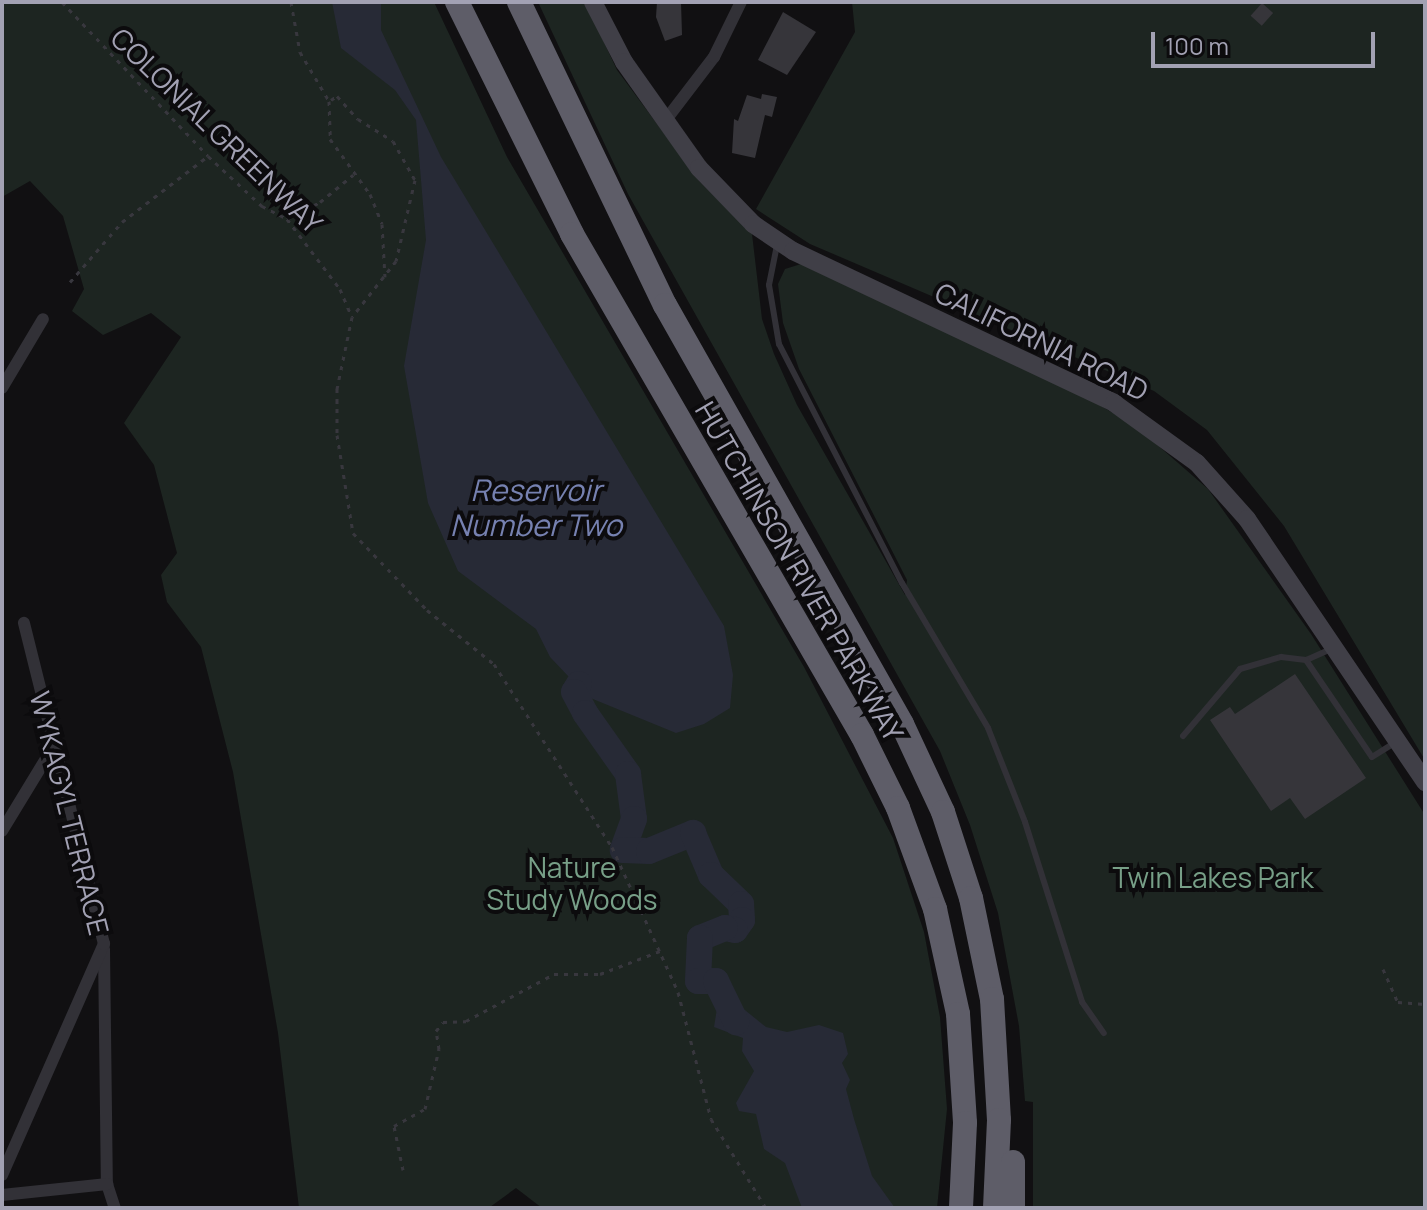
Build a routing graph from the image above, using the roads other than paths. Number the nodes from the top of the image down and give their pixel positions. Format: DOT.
graph roads {
  1 [pos="457,2"];
  2 [pos="519,2"];
  3 [pos="593,2"];
  4 [pos="741,2"];
  5 [pos="665,121"];
  6 [pos="778,241"];
  7 [pos="43,319"];
  8 [pos="2,388"];
  9 [pos="24,623"];
  10 [pos="1334,647"];
  11 [pos="1306,660"];
  12 [pos="1183,736"];
  13 [pos="1398,742"];
  14 [pos="53,747"];
  15 [pos="1425,782"];
  16 [pos="2,831"];
  17 [pos="104,944"];
  18 [pos="1104,1033"];
  19 [pos="998,1070"];
  20 [pos="964,1170"];
  21 [pos="2,1175"];
  22 [pos="107,1184"];
  23 [pos="2,1195"];
  24 [pos="115,1208"];
  25 [pos="951,1208"];
  26 [pos="961,1208"];
  27 [pos="995,1208"];
  28 [pos="1013,1208"];
  1 -- 20 [label="highway, HUTCHINSON RIVER PARKWAY"];
  2 -- 19 [label="highway, HUTCHINSON RIVER PARKWAY"];
  3 -- 5 [label="main road, CALIFORNIA ROAD"];
  4 -- 5 [label="street"];
  5 -- 6 [label="main road, CALIFORNIA ROAD"];
  6 -- 10 [label="main road, CALIFORNIA ROAD"];
  6 -- 18 [label="lane"];
  7 -- 8 [label="street"];
  9 -- 14 [label="street, WYKAGYL TERRACE"];
  10 -- 11 [label="lane"];
  10 -- 13 [label="main road, CALIFORNIA ROAD"];
  11 -- 12 [label="lane"];
  11 -- 13 [label="lane"];
  13 -- 15 [label="main road, CALIFORNIA ROAD"];
  14 -- 16 [label="street"];
  14 -- 17 [label="street, WYKAGYL TERRACE"];
  17 -- 21 [label="street, WYKAGYL TERRACE"];
  17 -- 22 [label="street"];
  19 -- 27 [label="highway, HUTCHINSON RIVER PARKWAY"];
  19 -- 28 [label="highway"];
  20 -- 25 [label="highway"];
  20 -- 26 [label="highway, HUTCHINSON RIVER PARKWAY"];
  22 -- 23 [label="street"];
  22 -- 24 [label="street"];
}
